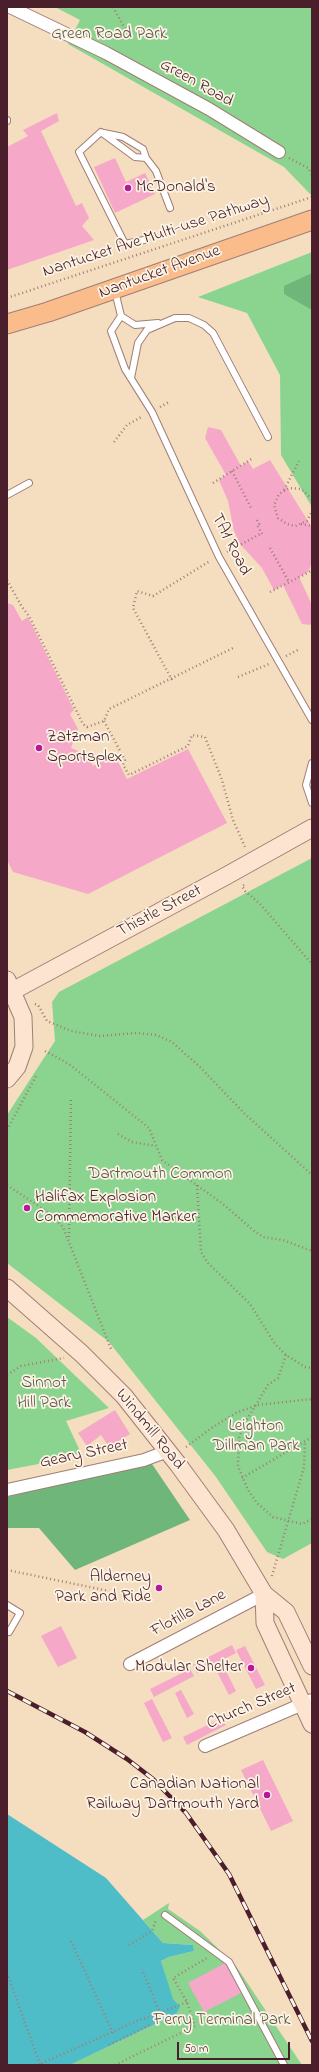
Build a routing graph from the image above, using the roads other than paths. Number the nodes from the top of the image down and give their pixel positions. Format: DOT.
graph roads {
  1 [pos="10,7"];
  2 [pos="101,132"];
  3 [pos="278,152"];
  4 [pos="146,158"];
  5 [pos="170,208"];
  6 [pos="312,220"];
  7 [pos="144,240"];
  8 [pos="114,289"];
  9 [pos="121,316"];
  10 [pos="163,323"];
  11 [pos="7,324"];
  12 [pos="131,378"];
  13 [pos="268,437"];
  14 [pos="29,484"];
  15 [pos="7,495"];
  16 [pos="312,720"];
  17 [pos="312,763"];
  18 [pos="312,803"];
  19 [pos="312,828"];
  20 [pos="9,988"];
  21 [pos="7,1079"];
  22 [pos="7,1288"];
  23 [pos="168,1451"];
  24 [pos="7,1490"];
  25 [pos="264,1594"];
  26 [pos="7,1605"];
  27 [pos="9,1632"];
  28 [pos="130,1664"];
  29 [pos="312,1666"];
  30 [pos="307,1702"];
  31 [pos="312,1724"];
  32 [pos="205,1746"];
  33 [pos="165,1915"];
  34 [pos="284,2065"];
  1 -- 3 [label="street, Green Road"];
  2 -- 4 [label="lane"];
  2 -- 4 [label="lane"];
  2 -- 7 [label="lane"];
  4 -- 5 [label="lane"];
  6 -- 8 [label="main road, Nantucket Avenue"];
  8 -- 9 [label="lane"];
  8 -- 11 [label="main road, Nantucket Avenue"];
  9 -- 10 [label="lane"];
  9 -- 12 [label="lane, TA1 Road"];
  10 -- 12 [label="lane"];
  10 -- 13 [label="lane"];
  12 -- 16 [label="lane, TA1 Road"];
  14 -- 15 [label="lane"];
  17 -- 18 [label="lane"];
  19 -- 20 [label="main road, Thistle Street"];
  20 -- 21 [label="main road"];
  22 -- 23 [label="main road, Windmill Road"];
  23 -- 24 [label="street, Geary Street"];
  23 -- 25 [label="main road, Windmill Road"];
  25 -- 28 [label="street, Flotilla Lane"];
  25 -- 29 [label="main road"];
  25 -- 30 [label="main road"];
  26 -- 27 [label="lane"];
  30 -- 31 [label="main road"];
  30 -- 32 [label="street, Church Street"];
  33 -- 34 [label="lane"];
}
